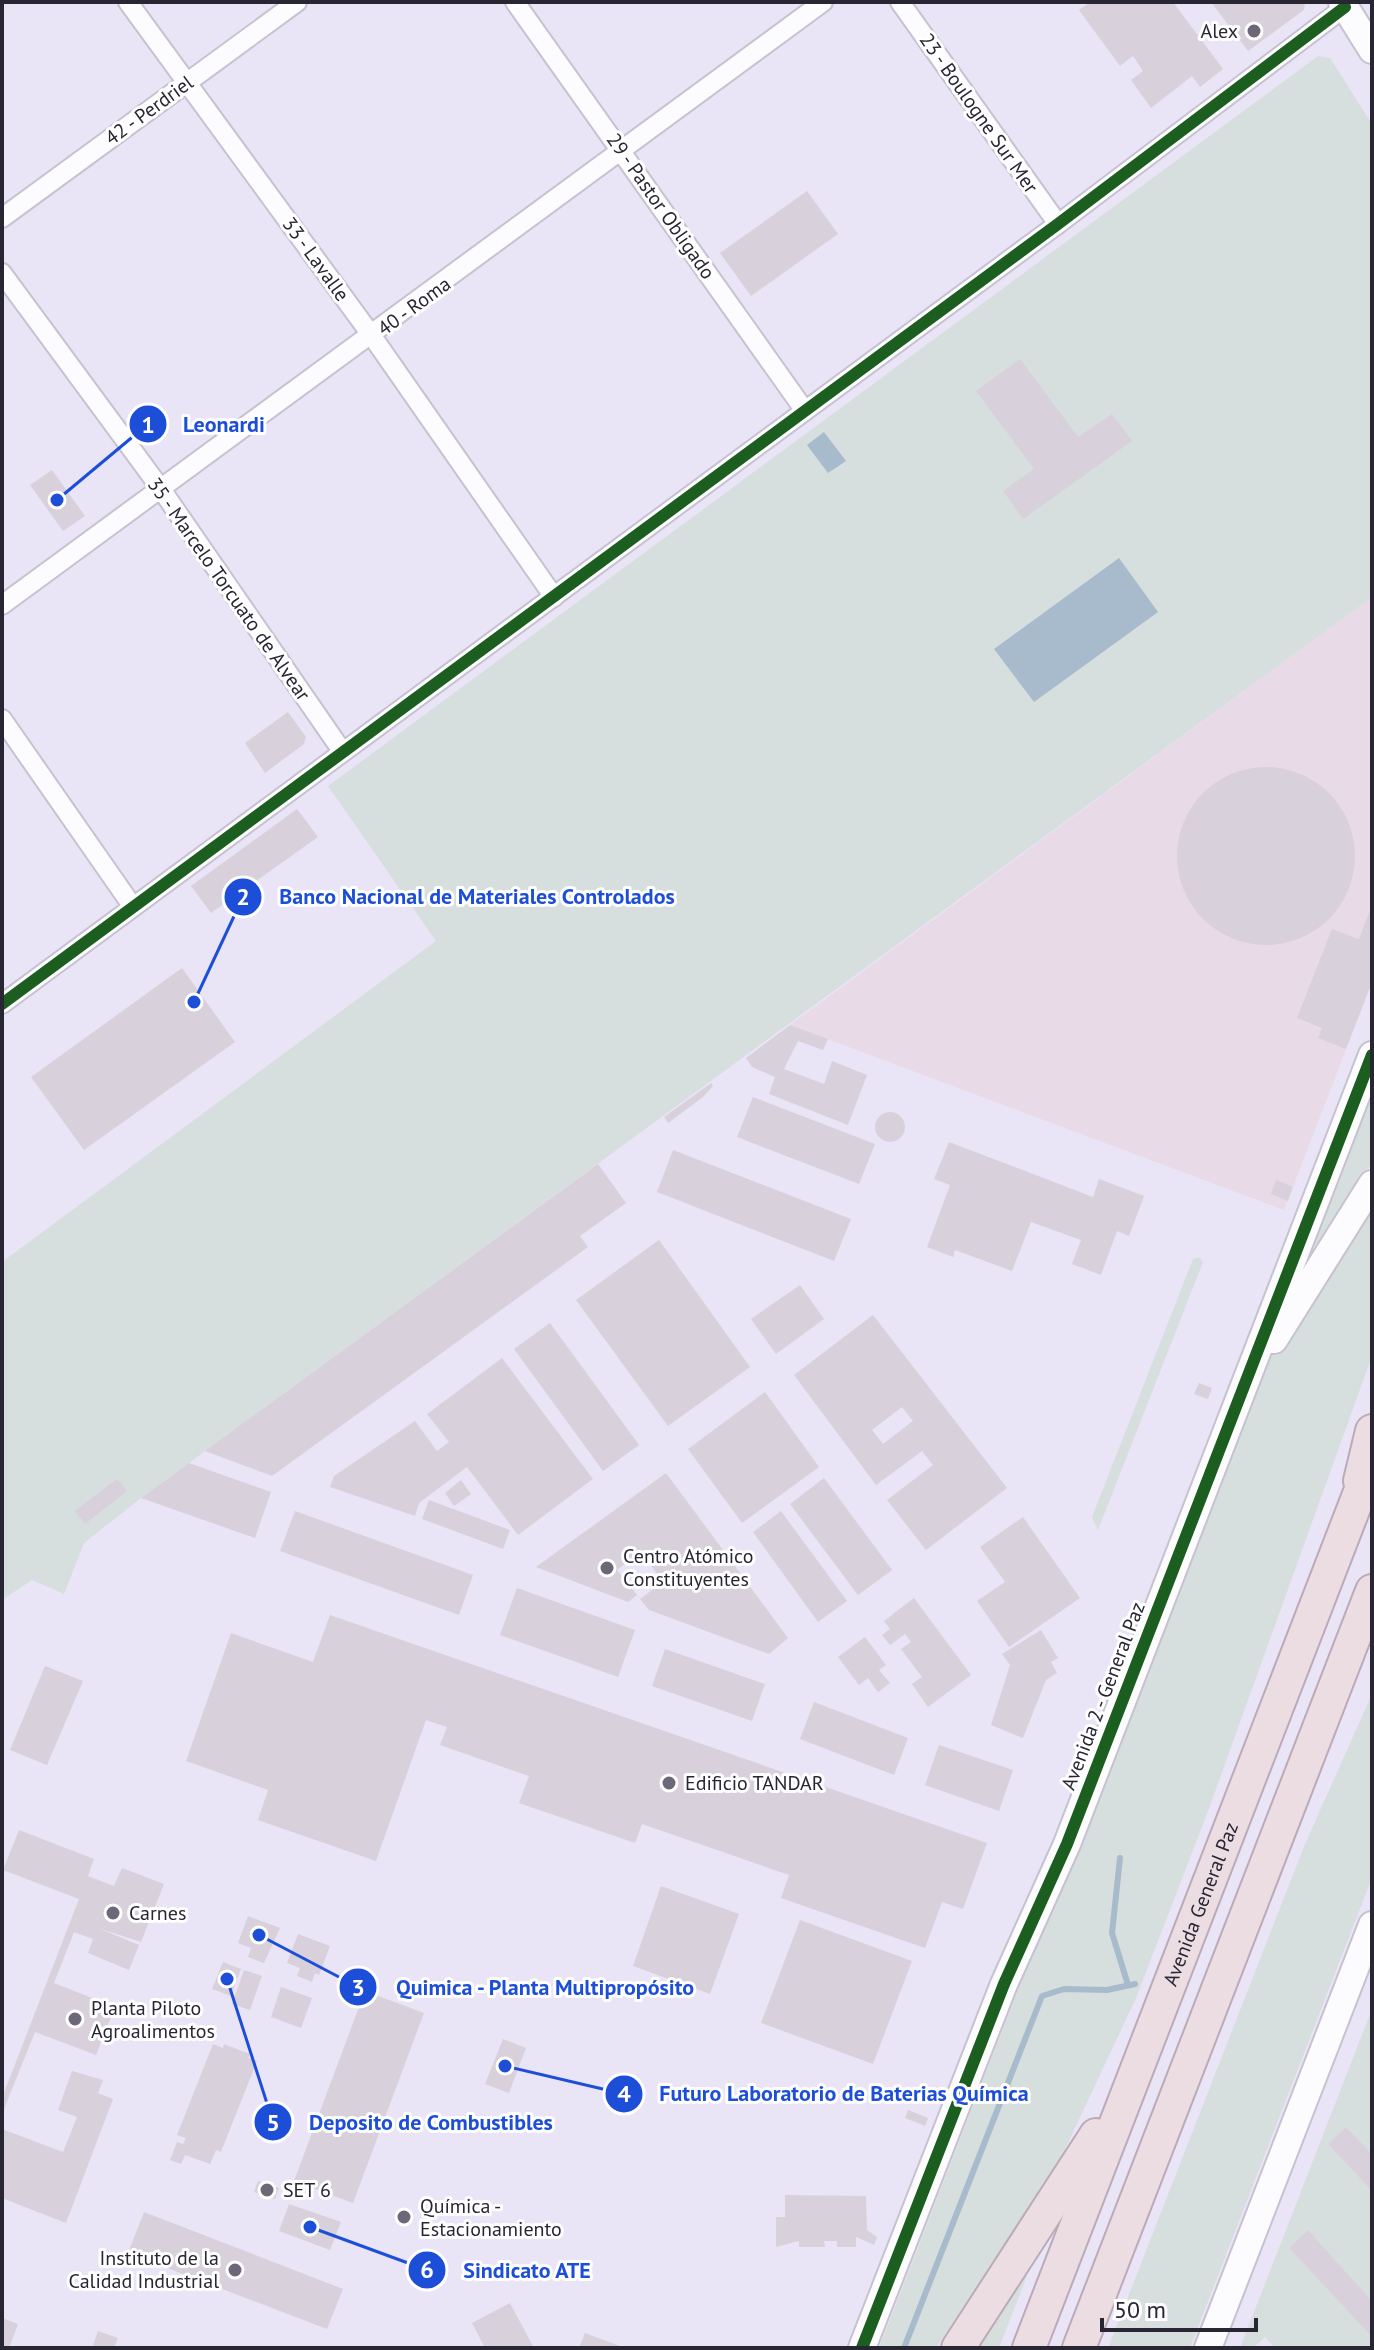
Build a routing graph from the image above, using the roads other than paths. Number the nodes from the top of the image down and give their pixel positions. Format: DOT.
graph roads {
  1 [pos="128,2"];
  2 [pos="297,2"];
  3 [pos="515,2"];
  4 [pos="823,2"];
  5 [pos="900,2"];
  6 [pos="1344,4"];
  7 [pos="1372,50"];
  8 [pos="186,83"];
  9 [pos="623,152"];
  10 [pos="2,218"];
  11 [pos="1058,224"];
  12 [pos="2,273"];
  13 [pos="372,336"];
  14 [pos="805,411"];
  15 [pos="161,489"];
  16 [pos="554,597"];
  17 [pos="2,605"];
  18 [pos="2,719"];
  19 [pos="342,751"];
  20 [pos="133,907"];
  21 [pos="2,1004"];
  22 [pos="1372,1055"];
  23 [pos="1372,1184"];
  24 [pos="1237,1400"];
  25 [pos="1372,1431"];
  26 [pos="1372,1461"];
  27 [pos="1352,1515"];
  28 [pos="1372,1591"];
  29 [pos="1372,1637"];
  30 [pos="1317,1741"];
  31 [pos="1372,1925"];
  32 [pos="1136,2071"];
  33 [pos="862,2348"];
  34 [pos="958,2348"];
  35 [pos="1029,2348"];
  36 [pos="1079,2348"];
  37 [pos="1208,2348"];
  1 -- 8 [label="street, 33 - Lavalle"];
  2 -- 8 [label="street, 42 - Perdriel"];
  3 -- 9 [label="street, 29 - Pastor Obligado"];
  4 -- 9 [label="street, 40 - Roma"];
  5 -- 11 [label="street, 23 - Boulogne Sur Mer"];
  6 -- 7 [label="street"];
  6 -- 11 [label="street"];
  8 -- 10 [label="street, 42 - Perdriel"];
  8 -- 13 [label="street, 33 - Lavalle"];
  9 -- 13 [label="street, 40 - Roma"];
  9 -- 14 [label="street, 29 - Pastor Obligado"];
  11 -- 14 [label="street"];
  12 -- 15 [label="street, 35 - Marcelo Torcuato de Alvear"];
  13 -- 15 [label="street, 40 - Roma"];
  13 -- 16 [label="street, 33 - Lavalle"];
  14 -- 16 [label="street"];
  15 -- 17 [label="street, 40 - Roma"];
  15 -- 19 [label="street, 35 - Marcelo Torcuato de Alvear"];
  16 -- 19 [label="street"];
  18 -- 20 [label="street"];
  19 -- 20 [label="street"];
  20 -- 21 [label="street"];
  22 -- 24 [label="street, Avenida 2 - General Paz"];
  23 -- 24 [label="street"];
  24 -- 33 [label="street, Avenida 2 - General Paz"];
  25 -- 27 [label="highway"];
  26 -- 27 [label="highway, Avenida General Paz"];
  27 -- 32 [label="highway, Avenida General Paz"];
  28 -- 30 [label="highway"];
  29 -- 30 [label="highway"];
  30 -- 36 [label="highway"];
  31 -- 37 [label="street"];
  32 -- 34 [label="highway"];
  32 -- 35 [label="highway, Avenida General Paz"];
}
